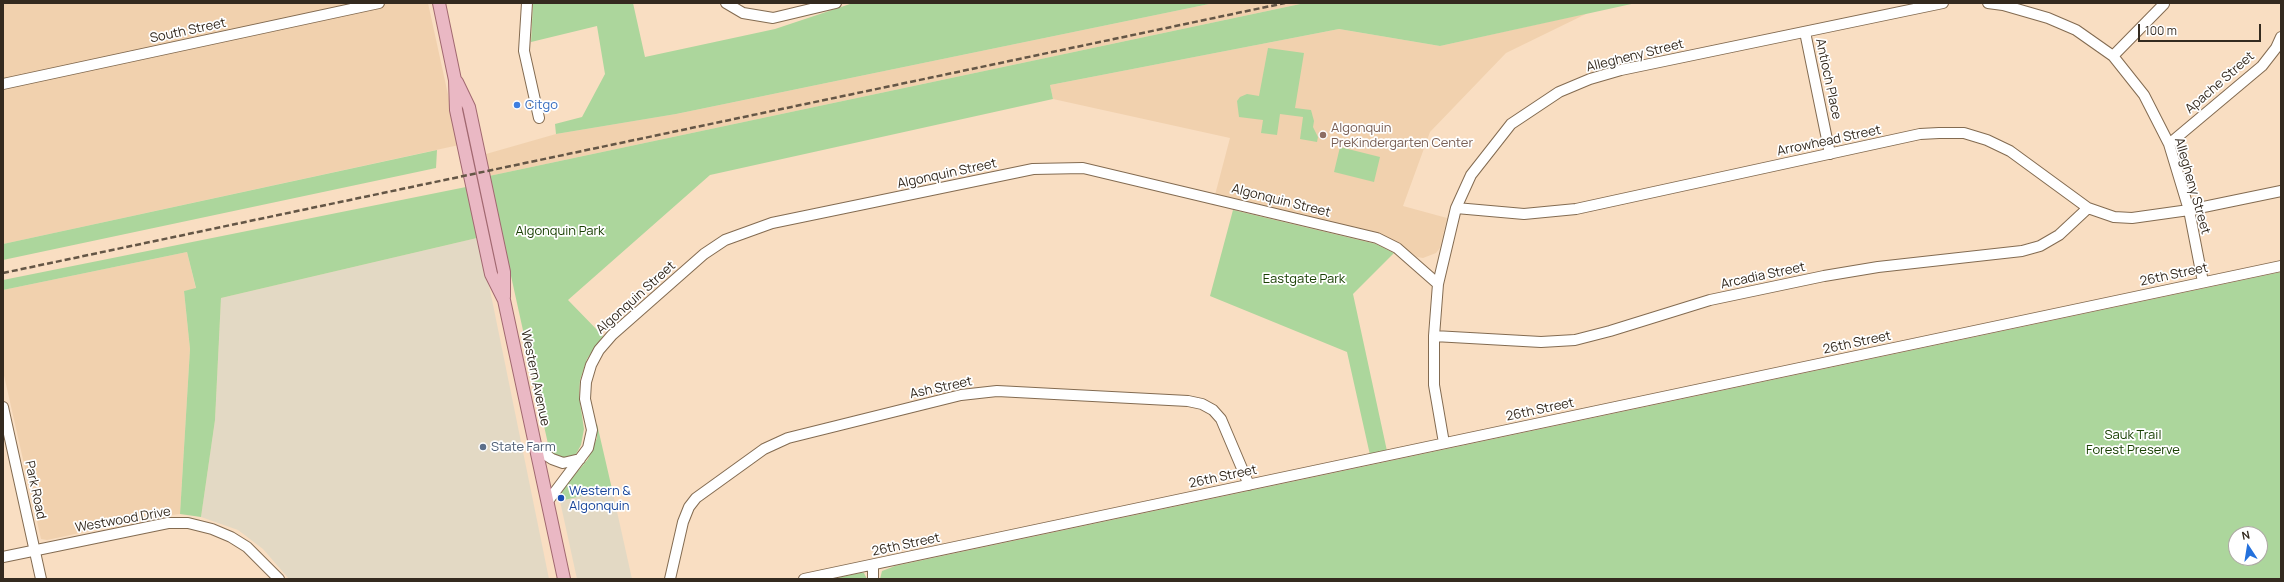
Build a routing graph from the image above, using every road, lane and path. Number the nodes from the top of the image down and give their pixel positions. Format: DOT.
graph roads {
  1 [pos="379,3"];
  2 [pos="439,3"];
  3 [pos="527,3"];
  4 [pos="726,3"];
  5 [pos="1943,3"];
  6 [pos="1988,3"];
  7 [pos="832,4"];
  8 [pos="2164,4"];
  9 [pos="2024,7"];
  10 [pos="1804,32"];
  11 [pos="2281,37"];
  12 [pos="2113,56"];
  13 [pos="3,84"];
  14 [pos="539,118"];
  15 [pos="2169,144"];
  16 [pos="1830,154"];
  17 [pos="2281,191"];
  18 [pos="1456,208"];
  19 [pos="2088,208"];
  20 [pos="2188,210"];
  21 [pos="2281,266"];
  22 [pos="2203,282"];
  23 [pos="1438,284"];
  24 [pos="1434,336"];
  25 [pos="3,407"];
  26 [pos="6,433"];
  27 [pos="1444,443"];
  28 [pos="536,449"];
  29 [pos="580,459"];
  30 [pos="1249,485"];
  31 [pos="548,501"];
  32 [pos="35,550"];
  33 [pos="3,557"];
  34 [pos="873,566"];
  35 [pos="41,579"];
  36 [pos="279,579"];
  37 [pos="564,579"];
  38 [pos="670,579"];
  39 [pos="804,579"];
  40 [pos="873,579"];
  1 -- 13 [label="street, South Street"];
  2 -- 28 [label="main road, Western Avenue"];
  3 -- 14 [label="street"];
  4 -- 7 [label="street"];
  5 -- 10 [label="street, Allegheny Street"];
  6 -- 9 [label="street, Allegheny Street"];
  8 -- 12 [label="street"];
  9 -- 12 [label="street, Allegheny Street"];
  10 -- 16 [label="street, Antioch Place"];
  10 -- 18 [label="street, Allegheny Street"];
  11 -- 15 [label="street, Apache Street"];
  12 -- 15 [label="street, Allegheny Street"];
  15 -- 20 [label="street, Allegheny Street"];
  16 -- 18 [label="street, Arrowhead Street"];
  16 -- 19 [label="street, Arrowhead Street"];
  17 -- 20 [label="street, Arrowhead Street"];
  18 -- 23 [label="street, Allegheny Street"];
  19 -- 20 [label="street, Arrowhead Street"];
  19 -- 24 [label="street, Arcadia Street"];
  20 -- 22 [label="street, Allegheny Street"];
  21 -- 22 [label="street, 26th Street"];
  22 -- 27 [label="street, 26th Street"];
  23 -- 24 [label="street, Allegheny Street"];
  23 -- 29 [label="street, Algonquin Street"];
  24 -- 27 [label="street, Allegheny Street"];
  25 -- 26 [label="street, Park Road"];
  26 -- 32 [label="street, Park Road"];
  27 -- 30 [label="street, 26th Street"];
  28 -- 29 [label="street"];
  28 -- 31 [label="main road, Western Avenue"];
  29 -- 31 [label="street, Algonquin Street"];
  30 -- 34 [label="street, 26th Street"];
  30 -- 38 [label="street, Ash Street"];
  31 -- 37 [label="main road, Western Avenue"];
  32 -- 33 [label="street, Westwood Drive"];
  32 -- 35 [label="street, Park Road"];
  32 -- 36 [label="street, Westwood Drive"];
  34 -- 39 [label="street, 26th Street"];
  34 -- 40 [label="street"];
}
